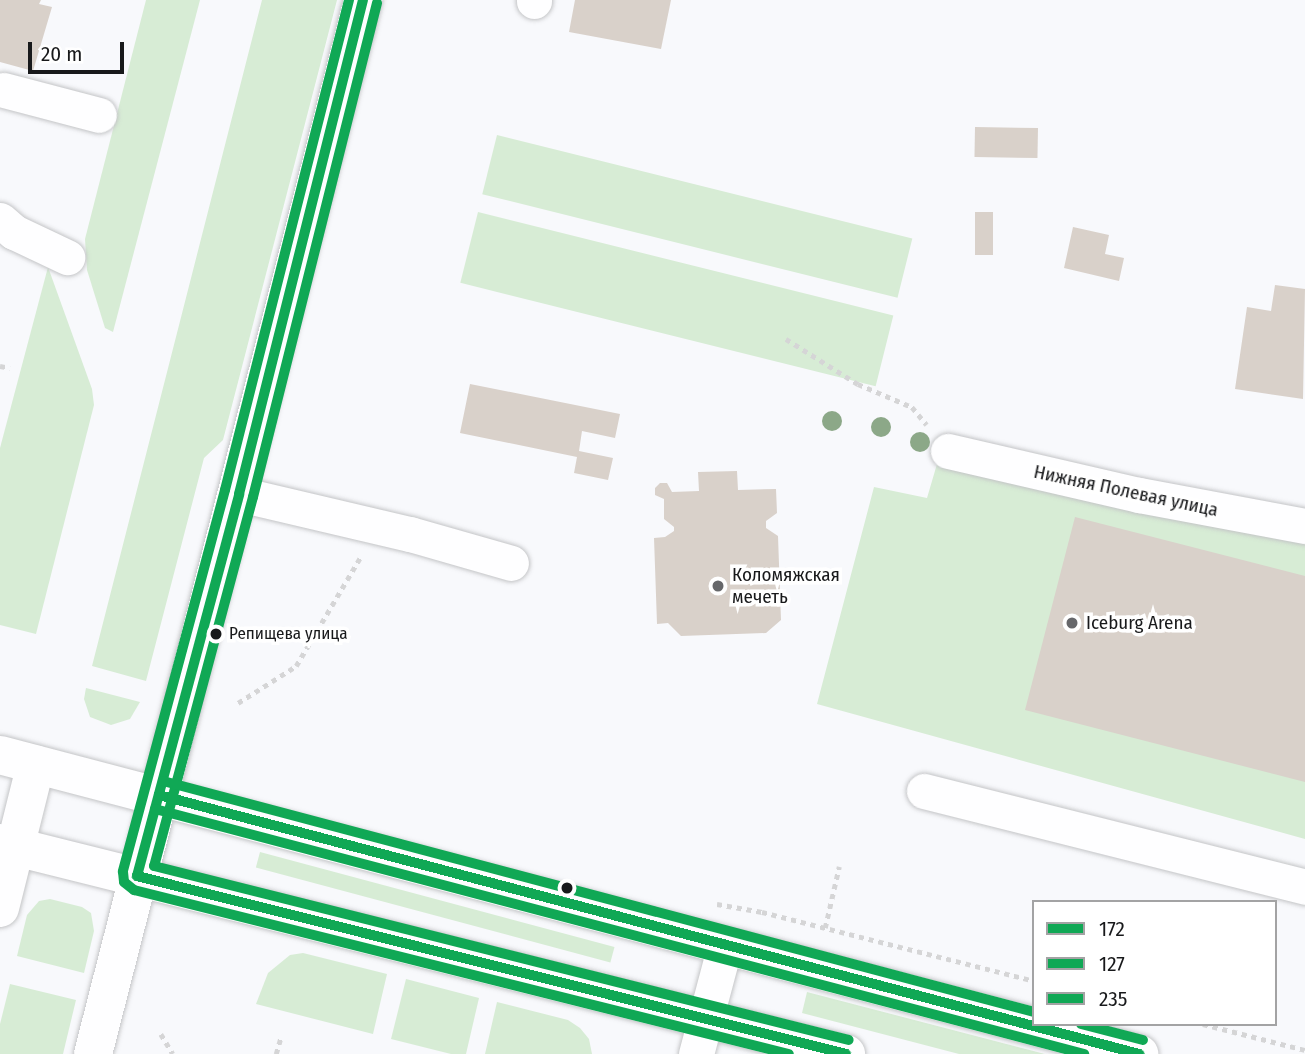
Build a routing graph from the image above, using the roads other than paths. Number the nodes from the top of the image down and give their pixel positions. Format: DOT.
graph roads {
  1 [pos="360,3"];
  2 [pos="4,90"];
  3 [pos="99,115"];
  4 [pos="0,220"];
  5 [pos="67,257"];
  6 [pos="948,452"];
  7 [pos="239,494"];
  8 [pos="1305,526"];
  9 [pos="511,563"];
  10 [pos="0,755"];
  11 [pos="36,764"];
  12 [pos="924,791"];
  13 [pos="159,794"];
  14 [pos="8,845"];
  15 [pos="137,876"];
  16 [pos="1305,887"];
  17 [pos="0,908"];
  18 [pos="725,945"];
  19 [pos="706,1017"];
  20 [pos="1032,1026"];
  21 [pos="1033,1026"];
  22 [pos="93,1054"];
  23 [pos="696,1054"];
  24 [pos="846,1054"];
  25 [pos="1139,1054"];
  1 -- 7 [label="main road"];
  2 -- 3 [label="street"];
  4 -- 5 [label="street"];
  6 -- 8 [label="street, Нижняя Полевая улица"];
  7 -- 9 [label="street"];
  7 -- 13 [label="main road"];
  10 -- 11 [label="main road"];
  11 -- 13 [label="main road"];
  11 -- 14 [label="main road"];
  12 -- 16 [label="street"];
  13 -- 15 [label="main road"];
  13 -- 18 [label="main road"];
  14 -- 15 [label="main road"];
  14 -- 17 [label="main road"];
  15 -- 19 [label="main road"];
  15 -- 22 [label="main road"];
  18 -- 19 [label="street"];
  18 -- 20 [label="main road"];
  19 -- 23 [label="street"];
  19 -- 24 [label="main road"];
  21 -- 25 [label="main road"];
}
